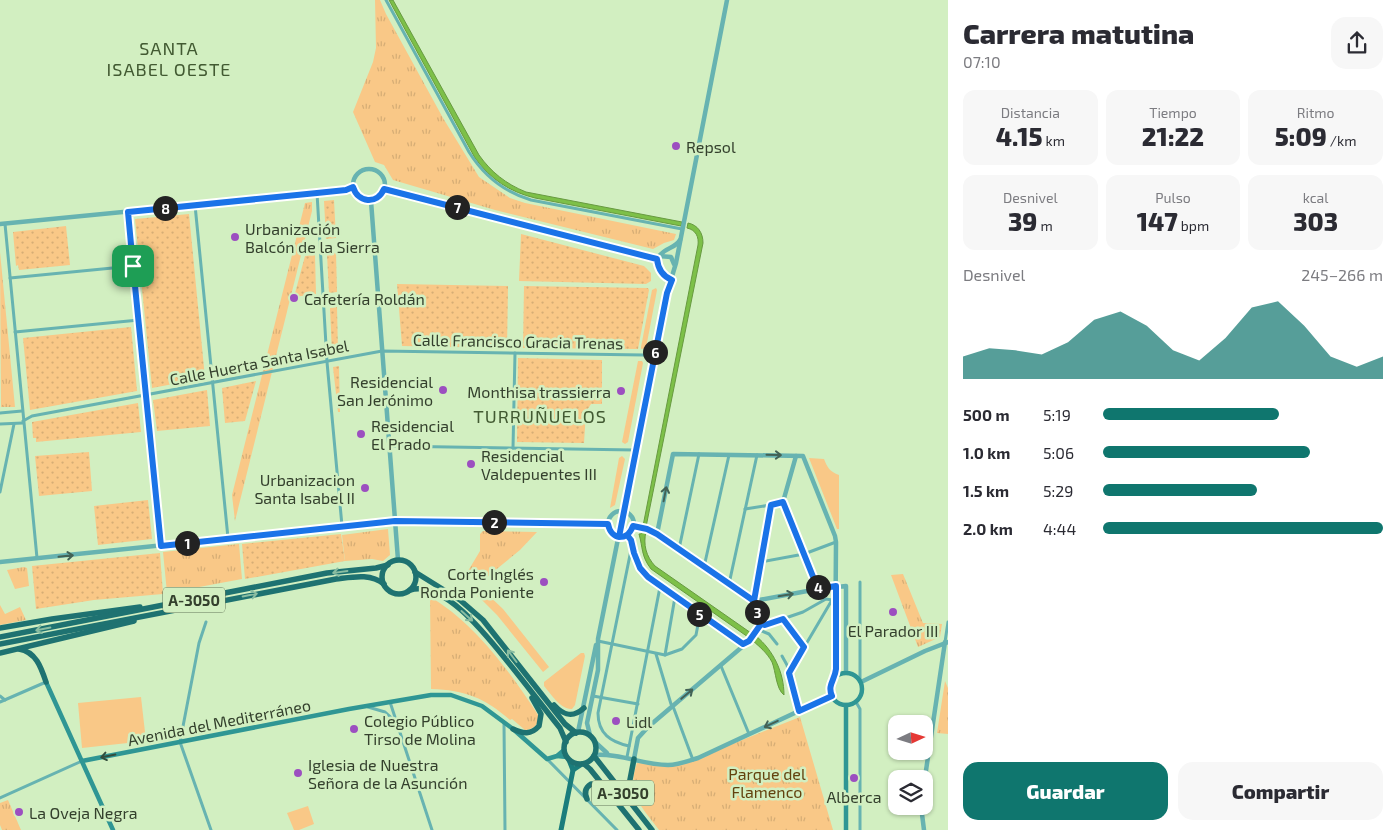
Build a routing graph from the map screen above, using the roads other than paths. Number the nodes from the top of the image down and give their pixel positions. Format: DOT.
graph roads {
  1 [pos="386,0"];
  2 [pos="727,0"];
  3 [pos="353,187"];
  4 [pos="384,189"];
  5 [pos="317,193"];
  6 [pos="371,201"];
  7 [pos="195,205"];
  8 [pos="128,212"];
  9 [pos="2,224"];
  10 [pos="682,229"];
  11 [pos="680,239"];
  12 [pos="658,258"];
  13 [pos="133,266"];
  14 [pos="674,266"];
  15 [pos="10,278"];
  16 [pos="672,280"];
  17 [pos="139,320"];
  18 [pos="15,332"];
  19 [pos="382,351"];
  20 [pos="515,353"];
  21 [pos="654,359"];
  22 [pos="327,362"];
  23 [pos="213,383"];
  24 [pos="146,396"];
  25 [pos="22,411"];
  26 [pos="0,413"];
  27 [pos="23,422"];
  28 [pos="0,424"];
  29 [pos="14,424"];
  30 [pos="389,446"];
  31 [pos="513,448"];
  32 [pos="636,450"];
  33 [pos="700,454"];
  34 [pos="729,454"];
  35 [pos="757,455"];
  36 [pos="796,456"];
  37 [pos="0,492"];
  38 [pos="783,502"];
  39 [pos="771,505"];
  40 [pos="745,509"];
  41 [pos="624,511"];
  42 [pos="395,521"];
  43 [pos="608,524"];
  44 [pos="342,526"];
  45 [pos="633,526"];
  46 [pos="657,534"];
  47 [pos="627,535"];
  48 [pos="619,537"];
  49 [pos="228,538"];
  50 [pos="836,542"];
  51 [pos="161,546"];
  52 [pos="679,549"];
  53 [pos="633,550"];
  54 [pos="804,554"];
  55 [pos="37,559"];
  56 [pos="398,560"];
  57 [pos="0,562"];
  58 [pos="761,562"];
  59 [pos="388,564"];
  60 [pos="704,567"];
  61 [pos="416,572"];
  62 [pos="860,582"];
  63 [pos="384,584"];
  64 [pos="729,584"];
  65 [pos="836,586"];
  66 [pos="660,587"];
  67 [pos="818,589"];
  68 [pos="410,590"];
  69 [pos="675,597"];
  70 [pos="834,600"];
  71 [pos="754,601"];
  72 [pos="175,606"];
  73 [pos="700,614"];
  74 [pos="783,619"];
  75 [pos="206,622"];
  76 [pos="948,622"];
  77 [pos="761,624"];
  78 [pos="0,628"];
  79 [pos="757,629"];
  80 [pos="0,637"];
  81 [pos="598,641"];
  82 [pos="946,642"];
  83 [pos="0,644"];
  84 [pos="611,644"];
  85 [pos="743,644"];
  86 [pos="777,644"];
  87 [pos="804,647"];
  88 [pos="17,649"];
  89 [pos="0,652"];
  90 [pos="648,652"];
  91 [pos="656,654"];
  92 [pos="665,654"];
  93 [pos="782,656"];
  94 [pos="721,666"];
  95 [pos="512,667"];
  96 [pos="846,672"];
  97 [pos="525,673"];
  98 [pos="789,673"];
  99 [pos="835,676"];
  100 [pos="860,681"];
  101 [pos="46,682"];
  102 [pos="0,696"];
  103 [pos="593,696"];
  104 [pos="832,696"];
  105 [pos="601,697"];
  106 [pos="5,700"];
  107 [pos="0,702"];
  108 [pos="390,702"];
  109 [pos="856,702"];
  110 [pos="638,704"];
  111 [pos="846,705"];
  112 [pos="672,706"];
  113 [pos="362,707"];
  114 [pos="584,708"];
  115 [pos="799,711"];
  116 [pos="397,723"];
  117 [pos="504,723"];
  118 [pos="513,729"];
  119 [pos="577,732"];
  120 [pos="749,734"];
  121 [pos="590,735"];
  122 [pos="631,737"];
  123 [pos="638,738"];
  124 [pos="180,742"];
  125 [pos="566,742"];
  126 [pos="595,742"];
  127 [pos="629,746"];
  128 [pos="564,750"];
  129 [pos="608,754"];
  130 [pos="557,756"];
  131 [pos="594,756"];
  132 [pos="627,758"];
  133 [pos="547,759"];
  134 [pos="568,759"];
  135 [pos="634,759"];
  136 [pos="693,760"];
  137 [pos="82,761"];
  138 [pos="583,764"];
  139 [pos="574,770"];
  140 [pos="926,770"];
  141 [pos="571,783"];
  142 [pos="609,793"];
  143 [pos="0,798"];
  144 [pos="587,799"];
  145 [pos="632,804"];
  146 [pos="922,815"];
  147 [pos="113,830"];
  148 [pos="211,830"];
  149 [pos="432,830"];
  150 [pos="504,830"];
  151 [pos="561,830"];
  152 [pos="617,830"];
  153 [pos="639,830"];
  154 [pos="652,830"];
  155 [pos="846,830"];
  156 [pos="860,830"];
  157 [pos="924,830"];
  1 -- 10 [label="street"];
  2 -- 10 [label="street"];
  3 -- 4 [label="street"];
  3 -- 5 [label="street"];
  3 -- 6 [label="street"];
  4 -- 6 [label="street"];
  4 -- 12 [label="street"];
  5 -- 7 [label="street"];
  5 -- 22 [label="street"];
  6 -- 19 [label="street"];
  7 -- 8 [label="street"];
  7 -- 23 [label="street"];
  8 -- 9 [label="street"];
  8 -- 13 [label="street"];
  9 -- 15 [label="street"];
  10 -- 11 [label="street"];
  11 -- 12 [label="street"];
  11 -- 14 [label="street"];
  12 -- 14 [label="street"];
  12 -- 16 [label="street"];
  13 -- 15 [label="street"];
  13 -- 17 [label="street"];
  14 -- 16 [label="street"];
  15 -- 18 [label="street"];
  16 -- 21 [label="street"];
  17 -- 18 [label="street"];
  17 -- 24 [label="street"];
  18 -- 25 [label="street"];
  19 -- 20 [label="street, Calle Francisco Gracia Trenas"];
  19 -- 22 [label="street, Calle Huerta Santa Isabel"];
  19 -- 30 [label="street"];
  20 -- 21 [label="street, Calle Francisco Gracia Trenas"];
  20 -- 31 [label="street"];
  21 -- 32 [label="street"];
  22 -- 23 [label="street, Calle Huerta Santa Isabel"];
  22 -- 44 [label="street"];
  23 -- 24 [label="street, Calle Huerta Santa Isabel"];
  23 -- 49 [label="street"];
  24 -- 27 [label="street, Calle Huerta Santa Isabel"];
  24 -- 51 [label="street"];
  25 -- 26 [label="street"];
  25 -- 27 [label="street"];
  27 -- 29 [label="street, Calle Huerta Santa Isabel"];
  27 -- 55 [label="street"];
  28 -- 29 [label="street, Calle Huerta Santa Isabel"];
  29 -- 37 [label="street"];
  30 -- 31 [label="street"];
  30 -- 42 [label="street"];
  31 -- 32 [label="street"];
  32 -- 41 [label="street"];
  33 -- 34 [label="street"];
  46 -- 33 [label="street, one-way"];
  33 -- 52 [label="street"];
  34 -- 35 [label="street"];
  34 -- 60 [label="street"];
  35 -- 36 [label="street, one-way"];
  35 -- 40 [label="street"];
  36 -- 38 [label="street"];
  36 -- 50 [label="street"];
  38 -- 39 [label="street"];
  38 -- 54 [label="street"];
  39 -- 40 [label="street"];
  39 -- 58 [label="street"];
  40 -- 64 [label="street"];
  41 -- 43 [label="street"];
  41 -- 45 [label="street"];
  41 -- 48 [label="street"];
  42 -- 43 [label="street"];
  42 -- 44 [label="street"];
  42 -- 56 [label="street"];
  43 -- 48 [label="street"];
  44 -- 49 [label="street"];
  45 -- 46 [label="street"];
  45 -- 47 [label="street"];
  46 -- 52 [label="street"];
  47 -- 48 [label="street"];
  47 -- 53 [label="street"];
  48 -- 81 [label="street"];
  49 -- 51 [label="street"];
  50 -- 54 [label="street"];
  50 -- 65 [label="street"];
  55 -- 51 [label="street, one-way"];
  52 -- 60 [label="street"];
  53 -- 66 [label="street"];
  53 -- 84 [label="street"];
  54 -- 58 [label="street"];
  54 -- 67 [label="street"];
  55 -- 57 [label="street"];
  56 -- 59 [label="highway, A-3050"];
  56 -- 61 [label="highway"];
  58 -- 71 [label="street"];
  59 -- 63 [label="highway"];
  59 -- 72 [label="highway, A-3050, one-way"];
  60 -- 64 [label="street"];
  61 -- 68 [label="highway"];
  97 -- 61 [label="highway, one-way"];
  62 -- 100 [label="street"];
  63 -- 68 [label="highway, A-3050"];
  72 -- 63 [label="highway, A-3050, one-way"];
  64 -- 71 [label="street"];
  65 -- 67 [label="street"];
  65 -- 70 [label="street"];
  65 -- 96 [label="street"];
  66 -- 69 [label="street"];
  66 -- 90 [label="street"];
  71 -- 67 [label="street, one-way"];
  68 -- 95 [label="highway, A-3050, one-way"];
  69 -- 73 [label="street"];
  69 -- 92 [label="street"];
  70 -- 74 [label="street"];
  70 -- 87 [label="street"];
  70 -- 99 [label="street"];
  71 -- 77 [label="street"];
  72 -- 78 [label="highway"];
  72 -- 80 [label="highway, A-3050, one-way"];
  72 -- 83 [label="highway, A-3050"];
  72 -- 88 [label="highway"];
  73 -- 85 [label="street"];
  73 -- 92 [label="street"];
  74 -- 77 [label="street"];
  74 -- 87 [label="street"];
  75 -- 124 [label="street"];
  76 -- 82 [label="street"];
  77 -- 79 [label="street"];
  79 -- 85 [label="street"];
  79 -- 86 [label="street"];
  81 -- 84 [label="street"];
  81 -- 103 [label="street"];
  81 -- 114 [label="street"];
  82 -- 100 [label="street"];
  82 -- 140 [label="street"];
  84 -- 90 [label="street"];
  84 -- 105 [label="street"];
  85 -- 94 [label="street"];
  87 -- 98 [label="street"];
  88 -- 89 [label="highway"];
  88 -- 101 [label="highway"];
  90 -- 91 [label="street"];
  90 -- 110 [label="street"];
  91 -- 92 [label="street"];
  91 -- 112 [label="street"];
  93 -- 98 [label="street"];
  112 -- 94 [label="street, one-way"];
  94 -- 120 [label="street"];
  95 -- 118 [label="highway"];
  95 -- 125 [label="highway, A-3050"];
  96 -- 99 [label="main road"];
  96 -- 100 [label="main road"];
  97 -- 114 [label="highway"];
  97 -- 119 [label="highway"];
  98 -- 115 [label="street"];
  99 -- 104 [label="main road"];
  100 -- 109 [label="main road"];
  101 -- 106 [label="street"];
  101 -- 137 [label="main road"];
  102 -- 106 [label="street"];
  103 -- 105 [label="street"];
  103 -- 121 [label="street"];
  104 -- 111 [label="main road"];
  104 -- 115 [label="street"];
  105 -- 110 [label="street"];
  105 -- 127 [label="street"];
  106 -- 107 [label="street"];
  108 -- 113 [label="main road, Avenida del Mediterráneo"];
  108 -- 116 [label="street"];
  108 -- 117 [label="main road, Avenida del Mediterráneo"];
  109 -- 111 [label="main road"];
  109 -- 156 [label="street"];
  110 -- 122 [label="street"];
  111 -- 155 [label="main road"];
  112 -- 123 [label="street"];
  112 -- 136 [label="street"];
  113 -- 116 [label="street, Avenida del Mediterráneo"];
  113 -- 124 [label="main road, Avenida del Mediterráneo"];
  114 -- 119 [label="street"];
  115 -- 120 [label="street, one-way"];
  116 -- 149 [label="street"];
  117 -- 118 [label="main road, Avenida del Mediterráneo"];
  117 -- 150 [label="street"];
  118 -- 133 [label="main road, Avenida del Mediterráneo"];
  119 -- 121 [label="highway"];
  119 -- 125 [label="highway"];
  120 -- 136 [label="street"];
  121 -- 126 [label="highway"];
  122 -- 123 [label="street"];
  122 -- 127 [label="street"];
  123 -- 135 [label="street"];
  124 -- 137 [label="main road, Avenida del Mediterráneo, one-way"];
  124 -- 148 [label="street"];
  125 -- 128 [label="highway"];
  126 -- 129 [label="street"];
  126 -- 131 [label="highway"];
  127 -- 132 [label="street"];
  128 -- 130 [label="main road"];
  128 -- 134 [label="highway"];
  129 -- 131 [label="street"];
  129 -- 132 [label="street"];
  130 -- 133 [label="main road"];
  130 -- 134 [label="main road"];
  131 -- 138 [label="highway, A-3050"];
  131 -- 145 [label="highway, A-3050"];
  132 -- 135 [label="street"];
  133 -- 141 [label="street"];
  134 -- 138 [label="highway, A-3050"];
  134 -- 139 [label="main road"];
  135 -- 136 [label="street"];
  135 -- 145 [label="highway"];
  137 -- 143 [label="street"];
  137 -- 147 [label="main road"];
  138 -- 139 [label="main road"];
  138 -- 142 [label="highway, A-3050"];
  139 -- 141 [label="main road"];
  141 -- 144 [label="street"];
  141 -- 151 [label="main road"];
  142 -- 144 [label="highway"];
  142 -- 153 [label="highway, A-3050"];
  144 -- 152 [label="street"];
  145 -- 154 [label="highway, A-3050"];
  146 -- 157 [label="street"];
}
